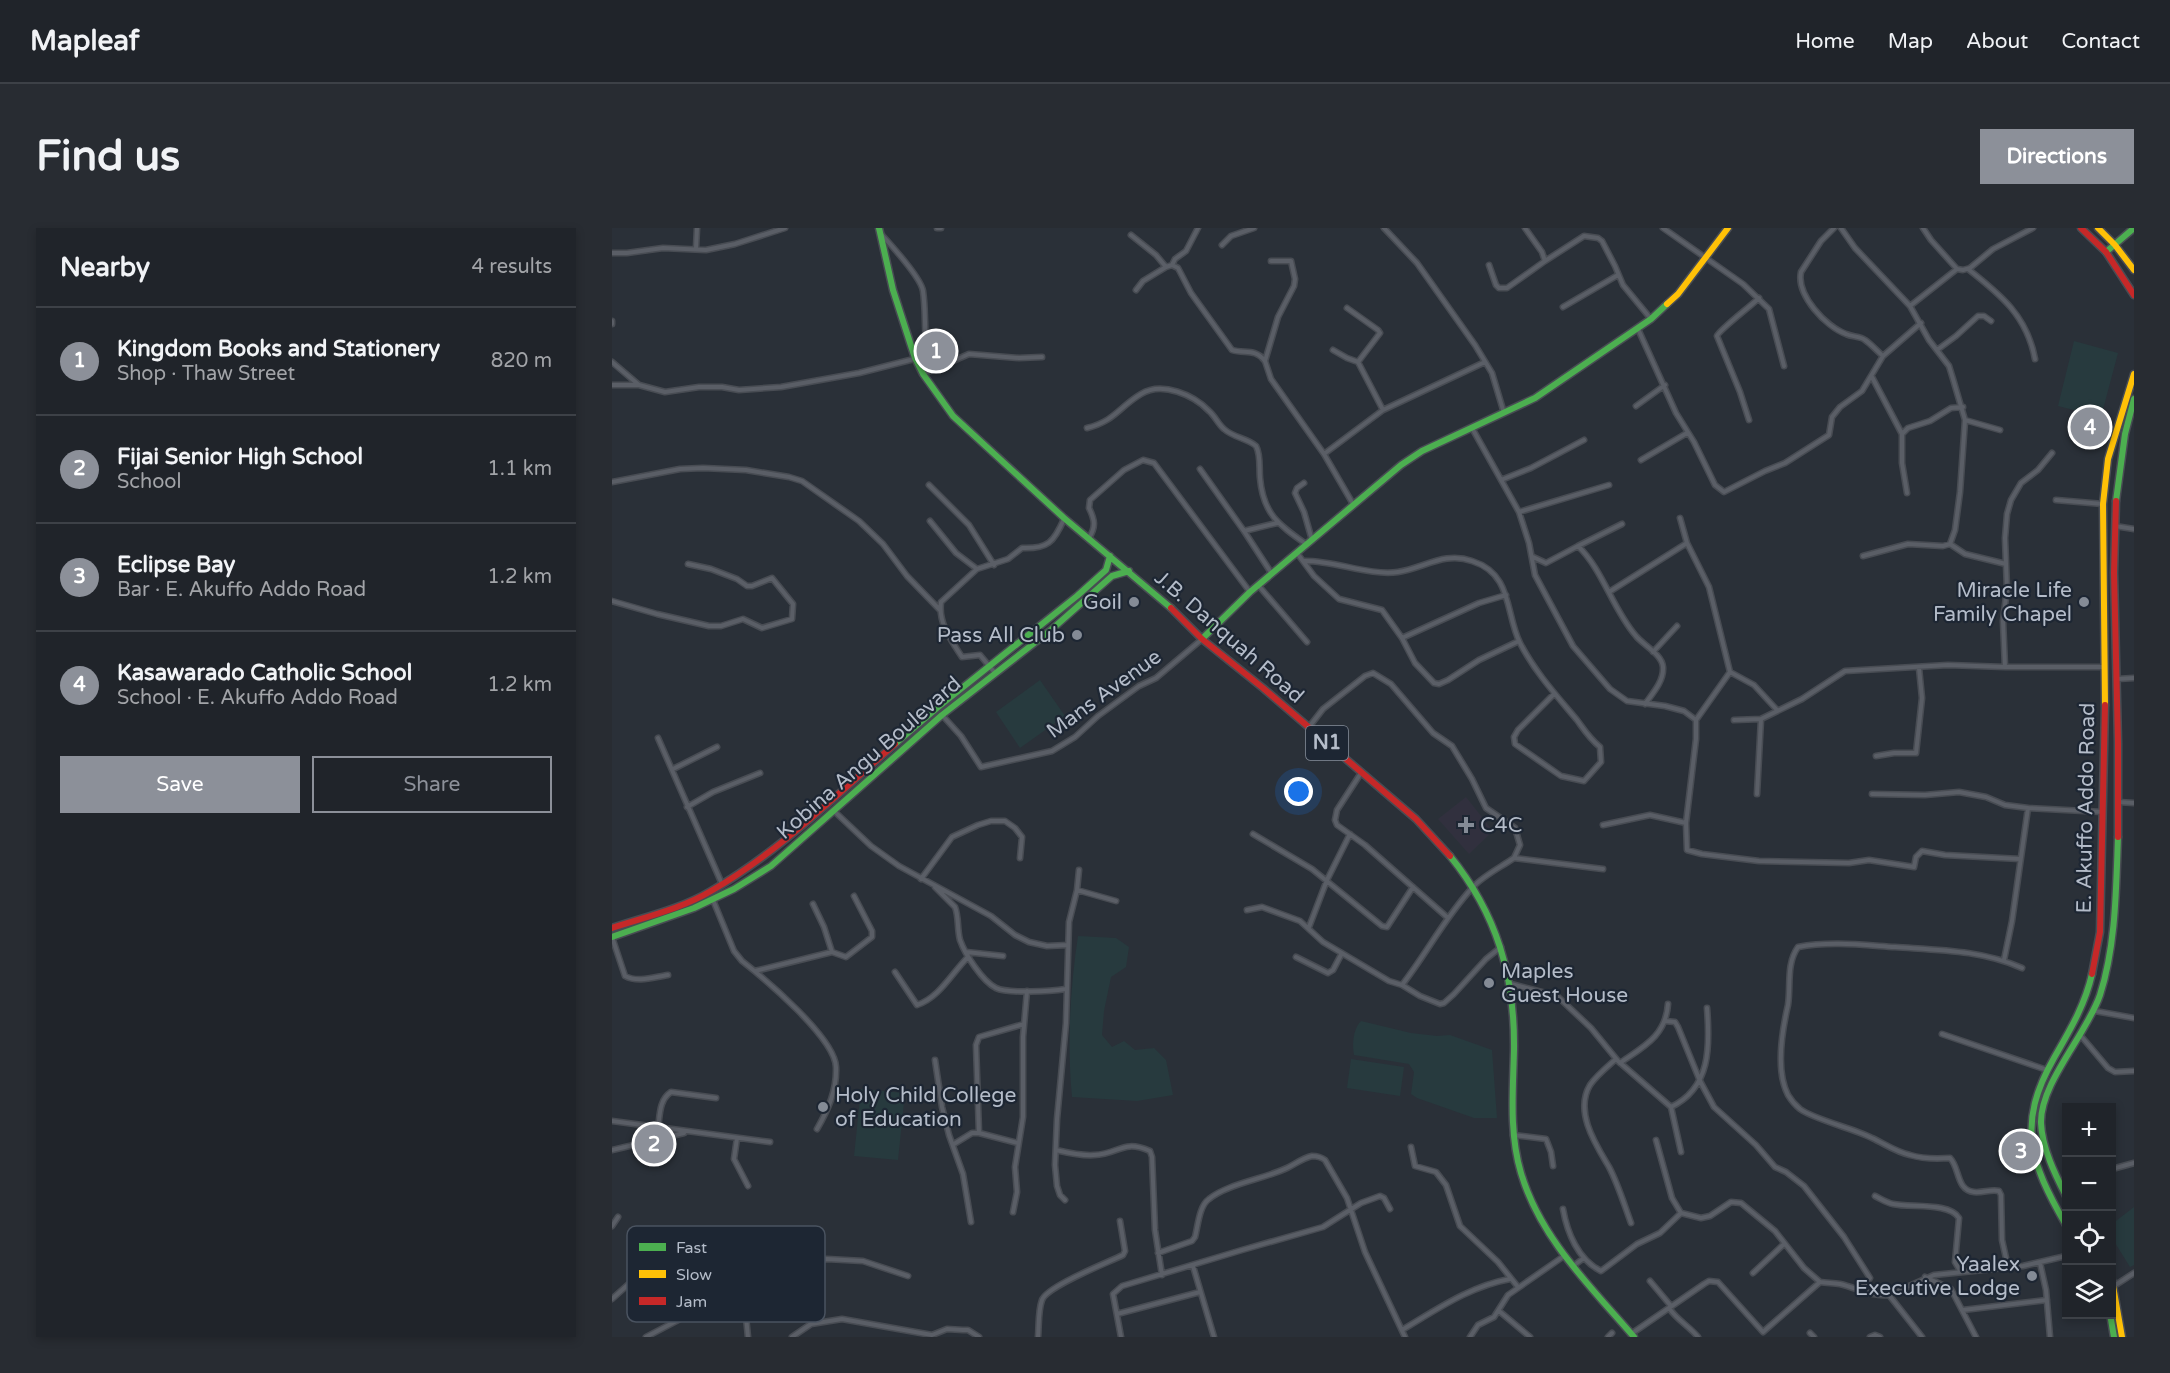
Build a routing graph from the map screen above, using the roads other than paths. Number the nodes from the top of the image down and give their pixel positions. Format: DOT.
graph roads {
  1 [pos="697,228"];
  2 [pos="785,228"];
  3 [pos="1198,228"];
  4 [pos="1254,228"];
  5 [pos="1384,228"];
  6 [pos="1525,228"];
  7 [pos="1663,228"];
  8 [pos="1728,228"];
  9 [pos="1834,228"];
  10 [pos="1841,228"];
  11 [pos="1923,228"];
  12 [pos="2033,228"];
  13 [pos="2081,228"];
  14 [pos="2098,228"];
  15 [pos="2134,228"];
  16 [pos="880,231"];
  17 [pos="1131,235"];
  18 [pos="1222,245"];
  19 [pos="2115,245"];
  20 [pos="696,248"];
  21 [pos="2106,252"];
  22 [pos="612,253"];
  23 [pos="1706,258"];
  24 [pos="1271,261"];
  25 [pos="1545,261"];
  26 [pos="1172,265"];
  27 [pos="1489,265"];
  28 [pos="1166,267"];
  29 [pos="1957,269"];
  30 [pos="1968,269"];
  31 [pos="2134,270"];
  32 [pos="1618,275"];
  33 [pos="1136,290"];
  34 [pos="2134,296"];
  35 [pos="1759,298"];
  36 [pos="1910,306"];
  37 [pos="1563,307"];
  38 [pos="1347,308"];
  39 [pos="1651,319"];
  40 [pos="1991,321"];
  41 [pos="1920,323"];
  42 [pos="1638,328"];
  43 [pos="1334,350"];
  44 [pos="1936,351"];
  45 [pos="1883,356"];
  46 [pos="1042,357"];
  47 [pos="915,358"];
  48 [pos="2035,359"];
  49 [pos="1265,361"];
  50 [pos="612,362"];
  51 [pos="1358,362"];
  52 [pos="1485,362"];
  53 [pos="1784,366"];
  54 [pos="932,369"];
  55 [pos="923,374"];
  56 [pos="2134,374"];
  57 [pos="1872,377"];
  58 [pos="612,385"];
  59 [pos="639,385"];
  60 [pos="1665,385"];
  61 [pos="2134,399"];
  62 [pos="1636,406"];
  63 [pos="1963,407"];
  64 [pos="1383,410"];
  65 [pos="1504,414"];
  66 [pos="1749,420"];
  67 [pos="1965,420"];
  68 [pos="1087,428"];
  69 [pos="1472,428"];
  70 [pos="2000,430"];
  71 [pos="1687,433"];
  72 [pos="1902,434"];
  73 [pos="1584,440"];
  74 [pos="2052,453"];
  75 [pos="1324,454"];
  76 [pos="1641,460"];
  77 [pos="1200,470"];
  78 [pos="1502,480"];
  79 [pos="612,482"];
  80 [pos="1304,483"];
  81 [pos="929,485"];
  82 [pos="1609,485"];
  83 [pos="1907,493"];
  84 [pos="2056,500"];
  85 [pos="1353,504"];
  86 [pos="2103,504"];
  87 [pos="1520,512"];
  88 [pos="1064,518"];
  89 [pos="1680,518"];
  90 [pos="930,521"];
  91 [pos="1277,523"];
  92 [pos="1622,524"];
  93 [pos="2115,526"];
  94 [pos="2134,529"];
  95 [pos="1244,531"];
  96 [pos="1089,538"];
  97 [pos="1309,542"];
  98 [pos="1687,543"];
  99 [pos="1950,544"];
  100 [pos="1578,546"];
  101 [pos="1297,553"];
  102 [pos="1110,556"];
  103 [pos="1863,556"];
  104 [pos="1533,557"];
  105 [pos="1303,561"];
  106 [pos="688,564"];
  107 [pos="2006,564"];
  108 [pos="994,565"];
  109 [pos="977,569"];
  110 [pos="1106,570"];
  111 [pos="1129,571"];
  112 [pos="1272,574"];
  113 [pos="1112,576"];
  114 [pos="1258,585"];
  115 [pos="1250,592"];
  116 [pos="1609,592"];
  117 [pos="1506,595"];
  118 [pos="612,601"];
  119 [pos="940,610"];
  120 [pos="1677,626"];
  121 [pos="1202,639"];
  122 [pos="1402,639"];
  123 [pos="1519,641"];
  124 [pos="1306,642"];
  125 [pos="1653,653"];
  126 [pos="990,665"];
  127 [pos="2005,667"];
  128 [pos="2104,667"];
  129 [pos="1919,668"];
  130 [pos="1730,672"];
  131 [pos="995,673"];
  132 [pos="2134,678"];
  133 [pos="2117,679"];
  134 [pos="1554,694"];
  135 [pos="1646,704"];
  136 [pos="1777,710"];
  137 [pos="942,715"];
  138 [pos="1761,719"];
  139 [pos="1696,720"];
  140 [pos="1734,720"];
  141 [pos="1308,728"];
  142 [pos="658,738"];
  143 [pos="717,747"];
  144 [pos="1876,756"];
  145 [pos="673,769"];
  146 [pos="1362,772"];
  147 [pos="760,773"];
  148 [pos="1757,794"];
  149 [pos="1872,794"];
  150 [pos="2118,802"];
  151 [pos="827,803"];
  152 [pos="2134,803"];
  153 [pos="687,807"];
  154 [pos="2028,808"];
  155 [pos="834,810"];
  156 [pos="2104,812"];
  157 [pos="1686,823"];
  158 [pos="1603,825"];
  159 [pos="1253,834"];
  160 [pos="1350,834"];
  161 [pos="1020,858"];
  162 [pos="1514,858"];
  163 [pos="2020,859"];
  164 [pos="1603,869"];
  165 [pos="1079,870"];
  166 [pos="921,879"];
  167 [pos="1327,880"];
  168 [pos="722,884"];
  169 [pos="932,885"];
  170 [pos="1474,886"];
  171 [pos="1413,887"];
  172 [pos="1077,890"];
  173 [pos="854,896"];
  174 [pos="713,900"];
  175 [pos="1116,901"];
  176 [pos="813,904"];
  177 [pos="1247,910"];
  178 [pos="1448,918"];
  179 [pos="1309,927"];
  180 [pos="612,928"];
  181 [pos="612,937"];
  182 [pos="1068,945"];
  183 [pos="1501,947"];
  184 [pos="832,952"];
  185 [pos="965,952"];
  186 [pos="1342,953"];
  187 [pos="1003,956"];
  188 [pos="968,957"];
  189 [pos="1296,957"];
  190 [pos="2004,960"];
  191 [pos="2022,968"];
  192 [pos="754,971"];
  193 [pos="895,972"];
  194 [pos="668,975"];
  195 [pos="1511,984"];
  196 [pos="1402,985"];
  197 [pos="1066,988"];
  198 [pos="1028,991"];
  199 [pos="1668,1004"];
  200 [pos="1707,1008"];
  201 [pos="2094,1011"];
  202 [pos="2134,1018"];
  203 [pos="1665,1021"];
  204 [pos="1024,1024"];
  205 [pos="1942,1035"];
  206 [pos="2081,1036"];
  207 [pos="935,1060"];
  208 [pos="1618,1061"];
  209 [pos="2047,1070"];
  210 [pos="2134,1071"];
  211 [pos="1700,1081"];
  212 [pos="716,1098"];
  213 [pos="1671,1107"];
  214 [pos="612,1122"];
  215 [pos="658,1128"];
  216 [pos="817,1129"];
  217 [pos="687,1132"];
  218 [pos="979,1133"];
  219 [pos="1513,1135"];
  220 [pos="737,1138"];
  221 [pos="1656,1140"];
  222 [pos="770,1142"];
  223 [pos="1018,1143"];
  224 [pos="954,1144"];
  225 [pos="1411,1147"];
  226 [pos="612,1150"];
  227 [pos="1056,1150"];
  228 [pos="1681,1152"];
  229 [pos="2134,1163"];
  230 [pos="1552,1166"];
  231 [pos="2116,1168"];
  232 [pos="748,1186"];
  233 [pos="2062,1187"];
  234 [pos="1875,1196"];
  235 [pos="1065,1200"];
  236 [pos="1352,1209"];
  237 [pos="1390,1209"];
  238 [pos="1563,1209"];
  239 [pos="1013,1212"];
  240 [pos="1681,1212"];
  241 [pos="2062,1216"];
  242 [pos="618,1217"];
  243 [pos="1120,1221"];
  244 [pos="971,1222"];
  245 [pos="1631,1223"];
  246 [pos="612,1226"];
  247 [pos="1784,1244"];
  248 [pos="1158,1253"];
  249 [pos="1564,1256"];
  250 [pos="2062,1257"];
  251 [pos="1584,1258"];
  252 [pos="825,1260"];
  253 [pos="2040,1263"];
  254 [pos="1193,1266"];
  255 [pos="1572,1266"];
  256 [pos="2008,1267"];
  257 [pos="1961,1272"];
  258 [pos="1753,1273"];
  259 [pos="2134,1274"];
  260 [pos="1162,1275"];
  261 [pos="908,1276"];
  262 [pos="1924,1277"];
  263 [pos="1510,1279"];
  264 [pos="1650,1281"];
  265 [pos="1820,1282"];
  266 [pos="2116,1282"];
  267 [pos="627,1286"];
  268 [pos="1518,1287"];
  269 [pos="1859,1291"];
  270 [pos="1200,1292"];
  271 [pos="1889,1295"];
  272 [pos="612,1299"];
  273 [pos="2047,1300"];
  274 [pos="2116,1301"];
  275 [pos="1670,1307"];
  276 [pos="1962,1310"];
  277 [pos="1498,1311"];
  278 [pos="1116,1314"];
  279 [pos="2111,1319"];
  280 [pos="674,1322"];
  281 [pos="746,1322"];
  282 [pos="1402,1330"];
  283 [pos="1763,1334"];
  284 [pos="1633,1335"];
  285 [pos="1526,1336"];
  286 [pos="646,1337"];
  287 [pos="748,1337"];
  288 [pos="792,1337"];
  289 [pos="979,1337"];
  290 [pos="1038,1337"];
  291 [pos="1121,1337"];
  292 [pos="1214,1337"];
  293 [pos="1405,1337"];
  294 [pos="1470,1337"];
  295 [pos="1698,1337"];
  296 [pos="1870,1337"];
  297 [pos="1880,1337"];
  298 [pos="1922,1337"];
  299 [pos="1976,1337"];
  300 [pos="2050,1337"];
  301 [pos="2114,1337"];
  302 [pos="2122,1337"];
  1 -- 20 [label="street"];
  2 -- 20 [label="street"];
  3 -- 26 [label="street"];
  4 -- 18 [label="street"];
  5 -- 52 [label="street"];
  6 -- 25 [label="street"];
  7 -- 23 [label="street"];
  8 -- 23 [label="main road"];
  9 -- 45 [label="street"];
  10 -- 36 [label="street"];
  11 -- 29 [label="street"];
  12 -- 30 [label="street"];
  13 -- 21 [label="main road"];
  14 -- 19 [label="main road"];
  15 -- 19 [label="main road"];
  16 -- 47 [label="main road, J.B. Danquah Road / N1"];
  16 -- 54 [label="street"];
  17 -- 28 [label="street"];
  19 -- 21 [label="main road"];
  19 -- 31 [label="main road"];
  20 -- 22 [label="street"];
  21 -- 34 [label="main road"];
  23 -- 35 [label="street"];
  23 -- 39 [label="main road"];
  24 -- 49 [label="street"];
  25 -- 27 [label="street"];
  25 -- 32 [label="street"];
  26 -- 28 [label="street"];
  26 -- 49 [label="street"];
  28 -- 33 [label="street"];
  29 -- 30 [label="street"];
  29 -- 36 [label="street"];
  30 -- 48 [label="street"];
  32 -- 37 [label="street"];
  32 -- 39 [label="street"];
  35 -- 53 [label="street"];
  35 -- 66 [label="street"];
  36 -- 41 [label="street"];
  38 -- 51 [label="street"];
  39 -- 42 [label="main road"];
  40 -- 44 [label="street"];
  41 -- 44 [label="street"];
  41 -- 45 [label="street"];
  42 -- 60 [label="street"];
  42 -- 65 [label="main road"];
  43 -- 51 [label="street"];
  44 -- 63 [label="street"];
  45 -- 57 [label="street"];
  46 -- 54 [label="street"];
  47 -- 55 [label="main road, J.B. Danquah Road / N1"];
  47 -- 59 [label="street"];
  49 -- 75 [label="street"];
  50 -- 59 [label="street"];
  51 -- 64 [label="street"];
  52 -- 64 [label="street"];
  52 -- 65 [label="street"];
  54 -- 55 [label="street"];
  55 -- 88 [label="main road, J.B. Danquah Road / N1"];
  56 -- 86 [label="main road, E. Akuffo Addo Road"];
  57 -- 71 [label="street"];
  57 -- 72 [label="street"];
  58 -- 59 [label="street"];
  60 -- 62 [label="street"];
  60 -- 71 [label="street"];
  61 -- 93 [label="main road, E. Akuffo Addo Road"];
  63 -- 67 [label="street"];
  63 -- 72 [label="street"];
  64 -- 75 [label="street"];
  65 -- 69 [label="main road"];
  67 -- 70 [label="street"];
  67 -- 99 [label="street"];
  68 -- 91 [label="street"];
  69 -- 78 [label="street"];
  69 -- 85 [label="main road"];
  71 -- 76 [label="street"];
  72 -- 83 [label="street"];
  73 -- 78 [label="street"];
  74 -- 107 [label="street"];
  75 -- 85 [label="street"];
  77 -- 95 [label="street"];
  78 -- 87 [label="street"];
  79 -- 119 [label="street"];
  80 -- 97 [label="street"];
  81 -- 108 [label="street"];
  82 -- 87 [label="street"];
  84 -- 86 [label="street"];
  85 -- 97 [label="main road"];
  86 -- 128 [label="main road, E. Akuffo Addo Road"];
  87 -- 104 [label="street"];
  88 -- 96 [label="main road, J.B. Danquah Road / N1"];
  88 -- 108 [label="street"];
  89 -- 98 [label="street"];
  90 -- 109 [label="street"];
  91 -- 95 [label="street"];
  91 -- 97 [label="street"];
  92 -- 100 [label="street"];
  93 -- 94 [label="street"];
  93 -- 133 [label="main road, E. Akuffo Addo Road"];
  95 -- 112 [label="street"];
  96 -- 102 [label="main road, J.B. Danquah Road / N1"];
  96 -- 115 [label="street"];
  97 -- 101 [label="main road"];
  98 -- 116 [label="street"];
  98 -- 130 [label="street"];
  99 -- 103 [label="street"];
  99 -- 107 [label="street"];
  100 -- 104 [label="street"];
  100 -- 116 [label="street"];
  101 -- 105 [label="street"];
  101 -- 112 [label="main road"];
  102 -- 110 [label="main road"];
  102 -- 111 [label="main road, J.B. Danquah Road / N1"];
  104 -- 135 [label="street"];
  105 -- 117 [label="street"];
  105 -- 122 [label="street"];
  106 -- 118 [label="street"];
  107 -- 127 [label="street"];
  108 -- 109 [label="street"];
  109 -- 119 [label="street"];
  110 -- 113 [label="main road"];
  110 -- 126 [label="main road, Kobina Angu Boulevard"];
  111 -- 113 [label="main road, Kobina Angu Boulevard"];
  111 -- 121 [label="main road, J.B. Danquah Road / N1"];
  112 -- 114 [label="main road"];
  113 -- 131 [label="main road, Kobina Angu Boulevard"];
  114 -- 115 [label="main road"];
  114 -- 124 [label="street"];
  115 -- 121 [label="main road"];
  116 -- 125 [label="street"];
  117 -- 122 [label="street"];
  117 -- 123 [label="street"];
  119 -- 126 [label="street"];
  120 -- 125 [label="street"];
  121 -- 137 [label="street, Mans Avenue"];
  121 -- 141 [label="main road, J.B. Danquah Road / N1"];
  122 -- 123 [label="street"];
  123 -- 134 [label="street"];
  125 -- 135 [label="street"];
  126 -- 131 [label="street"];
  126 -- 151 [label="main road, Kobina Angu Boulevard"];
  127 -- 128 [label="street"];
  127 -- 129 [label="street"];
  128 -- 156 [label="main road, E. Akuffo Addo Road"];
  129 -- 136 [label="street"];
  129 -- 144 [label="street"];
  130 -- 136 [label="street"];
  130 -- 139 [label="street"];
  131 -- 137 [label="main road, Kobina Angu Boulevard"];
  132 -- 133 [label="street"];
  133 -- 150 [label="main road, E. Akuffo Addo Road"];
  134 -- 134 [label="street"];
  135 -- 139 [label="street"];
  136 -- 138 [label="street"];
  137 -- 155 [label="main road, Kobina Angu Boulevard"];
  138 -- 140 [label="street"];
  138 -- 148 [label="street"];
  139 -- 157 [label="street"];
  141 -- 146 [label="main road, J.B. Danquah Road / N1"];
  141 -- 162 [label="street"];
  142 -- 145 [label="street"];
  143 -- 145 [label="street"];
  145 -- 153 [label="street"];
  146 -- 160 [label="street"];
  146 -- 170 [label="main road, J.B. Danquah Road / N1"];
  147 -- 153 [label="street"];
  149 -- 154 [label="street"];
  150 -- 152 [label="street"];
  150 -- 201 [label="main road, E. Akuffo Addo Road"];
  151 -- 155 [label="main road"];
  151 -- 168 [label="main road, Kobina Angu Boulevard"];
  153 -- 168 [label="street"];
  154 -- 156 [label="street"];
  154 -- 163 [label="street"];
  155 -- 166 [label="street"];
  155 -- 174 [label="main road, Kobina Angu Boulevard"];
  156 -- 209 [label="main road, E. Akuffo Addo Road"];
  157 -- 158 [label="street"];
  157 -- 163 [label="street"];
  159 -- 167 [label="street"];
  160 -- 167 [label="street"];
  160 -- 171 [label="street"];
  161 -- 166 [label="street"];
  162 -- 164 [label="street"];
  162 -- 170 [label="street"];
  163 -- 190 [label="street"];
  165 -- 172 [label="street"];
  166 -- 169 [label="street"];
  167 -- 171 [label="street"];
  167 -- 179 [label="street"];
  168 -- 180 [label="main road, Kobina Angu Boulevard"];
  169 -- 182 [label="street"];
  169 -- 185 [label="street"];
  170 -- 178 [label="street"];
  170 -- 183 [label="main road, J.B. Danquah Road / N1"];
  171 -- 178 [label="street"];
  172 -- 175 [label="street"];
  172 -- 182 [label="street"];
  173 -- 184 [label="street"];
  174 -- 181 [label="main road, Kobina Angu Boulevard"];
  174 -- 192 [label="street"];
  176 -- 184 [label="street"];
  177 -- 179 [label="street"];
  178 -- 196 [label="street"];
  179 -- 186 [label="street"];
  181 -- 194 [label="street"];
  182 -- 197 [label="street"];
  183 -- 195 [label="main road, J.B. Danquah Road / N1"];
  183 -- 196 [label="street"];
  184 -- 192 [label="street"];
  185 -- 187 [label="street"];
  185 -- 188 [label="street"];
  186 -- 189 [label="street"];
  186 -- 196 [label="street"];
  188 -- 193 [label="street"];
  188 -- 198 [label="street"];
  190 -- 191 [label="street"];
  190 -- 256 [label="street"];
  192 -- 216 [label="street"];
  195 -- 208 [label="street"];
  195 -- 219 [label="main road, J.B. Danquah Road / N1"];
  197 -- 198 [label="street"];
  197 -- 227 [label="street"];
  198 -- 204 [label="street"];
  199 -- 203 [label="street"];
  200 -- 211 [label="street"];
  201 -- 202 [label="street"];
  201 -- 206 [label="main road, E. Akuffo Addo Road"];
  203 -- 208 [label="street"];
  203 -- 211 [label="street"];
  204 -- 218 [label="street"];
  204 -- 223 [label="street"];
  205 -- 209 [label="street"];
  206 -- 210 [label="street"];
  206 -- 233 [label="main road, E. Akuffo Addo Road"];
  207 -- 224 [label="street"];
  208 -- 213 [label="street"];
  208 -- 245 [label="street"];
  209 -- 241 [label="main road, E. Akuffo Addo Road"];
  211 -- 213 [label="street"];
  211 -- 269 [label="street"];
  212 -- 215 [label="street"];
  213 -- 228 [label="street"];
  214 -- 215 [label="street"];
  215 -- 217 [label="street"];
  217 -- 220 [label="street"];
  217 -- 226 [label="street"];
  218 -- 223 [label="street"];
  218 -- 224 [label="street"];
  219 -- 230 [label="street"];
  219 -- 249 [label="main road, J.B. Danquah Road / N1"];
  220 -- 222 [label="street"];
  220 -- 232 [label="street"];
  221 -- 240 [label="street"];
  223 -- 239 [label="street"];
  224 -- 244 [label="street"];
  225 -- 263 [label="street"];
  227 -- 235 [label="street"];
  227 -- 248 [label="street"];
  229 -- 231 [label="street"];
  234 -- 257 [label="street"];
  236 -- 237 [label="street"];
  236 -- 248 [label="street"];
  236 -- 254 [label="street"];
  236 -- 282 [label="street"];
  238 -- 251 [label="street"];
  240 -- 247 [label="street"];
  240 -- 251 [label="street"];
  242 -- 246 [label="street"];
  243 -- 290 [label="street"];
  247 -- 258 [label="street"];
  247 -- 265 [label="street"];
  248 -- 260 [label="street"];
  249 -- 255 [label="main road, J.B. Danquah Road / N1"];
  249 -- 268 [label="street"];
  250 -- 253 [label="street"];
  251 -- 255 [label="street"];
  252 -- 261 [label="street"];
  253 -- 256 [label="street"];
  253 -- 273 [label="street"];
  254 -- 260 [label="street"];
  254 -- 270 [label="street"];
  255 -- 284 [label="main road, J.B. Danquah Road / N1"];
  256 -- 257 [label="street"];
  257 -- 262 [label="street"];
  259 -- 266 [label="street"];
  260 -- 278 [label="street"];
  262 -- 271 [label="street"];
  262 -- 276 [label="street"];
  263 -- 268 [label="street"];
  263 -- 282 [label="street"];
  264 -- 275 [label="street"];
  265 -- 269 [label="street"];
  265 -- 283 [label="street"];
  267 -- 272 [label="street"];
  268 -- 277 [label="street"];
  269 -- 271 [label="street"];
  270 -- 278 [label="street"];
  270 -- 292 [label="street"];
  271 -- 298 [label="street"];
  273 -- 276 [label="street"];
  273 -- 300 [label="street"];
  274 -- 302 [label="main road"];
  275 -- 283 [label="street"];
  275 -- 284 [label="street"];
  275 -- 295 [label="street"];
  276 -- 299 [label="street"];
  277 -- 285 [label="street"];
  277 -- 294 [label="street"];
  278 -- 291 [label="street"];
  279 -- 301 [label="main road"];
  280 -- 286 [label="street"];
  281 -- 287 [label="street"];
  282 -- 293 [label="street"];
  288 -- 289 [label="street"];
  296 -- 297 [label="street"];
}
